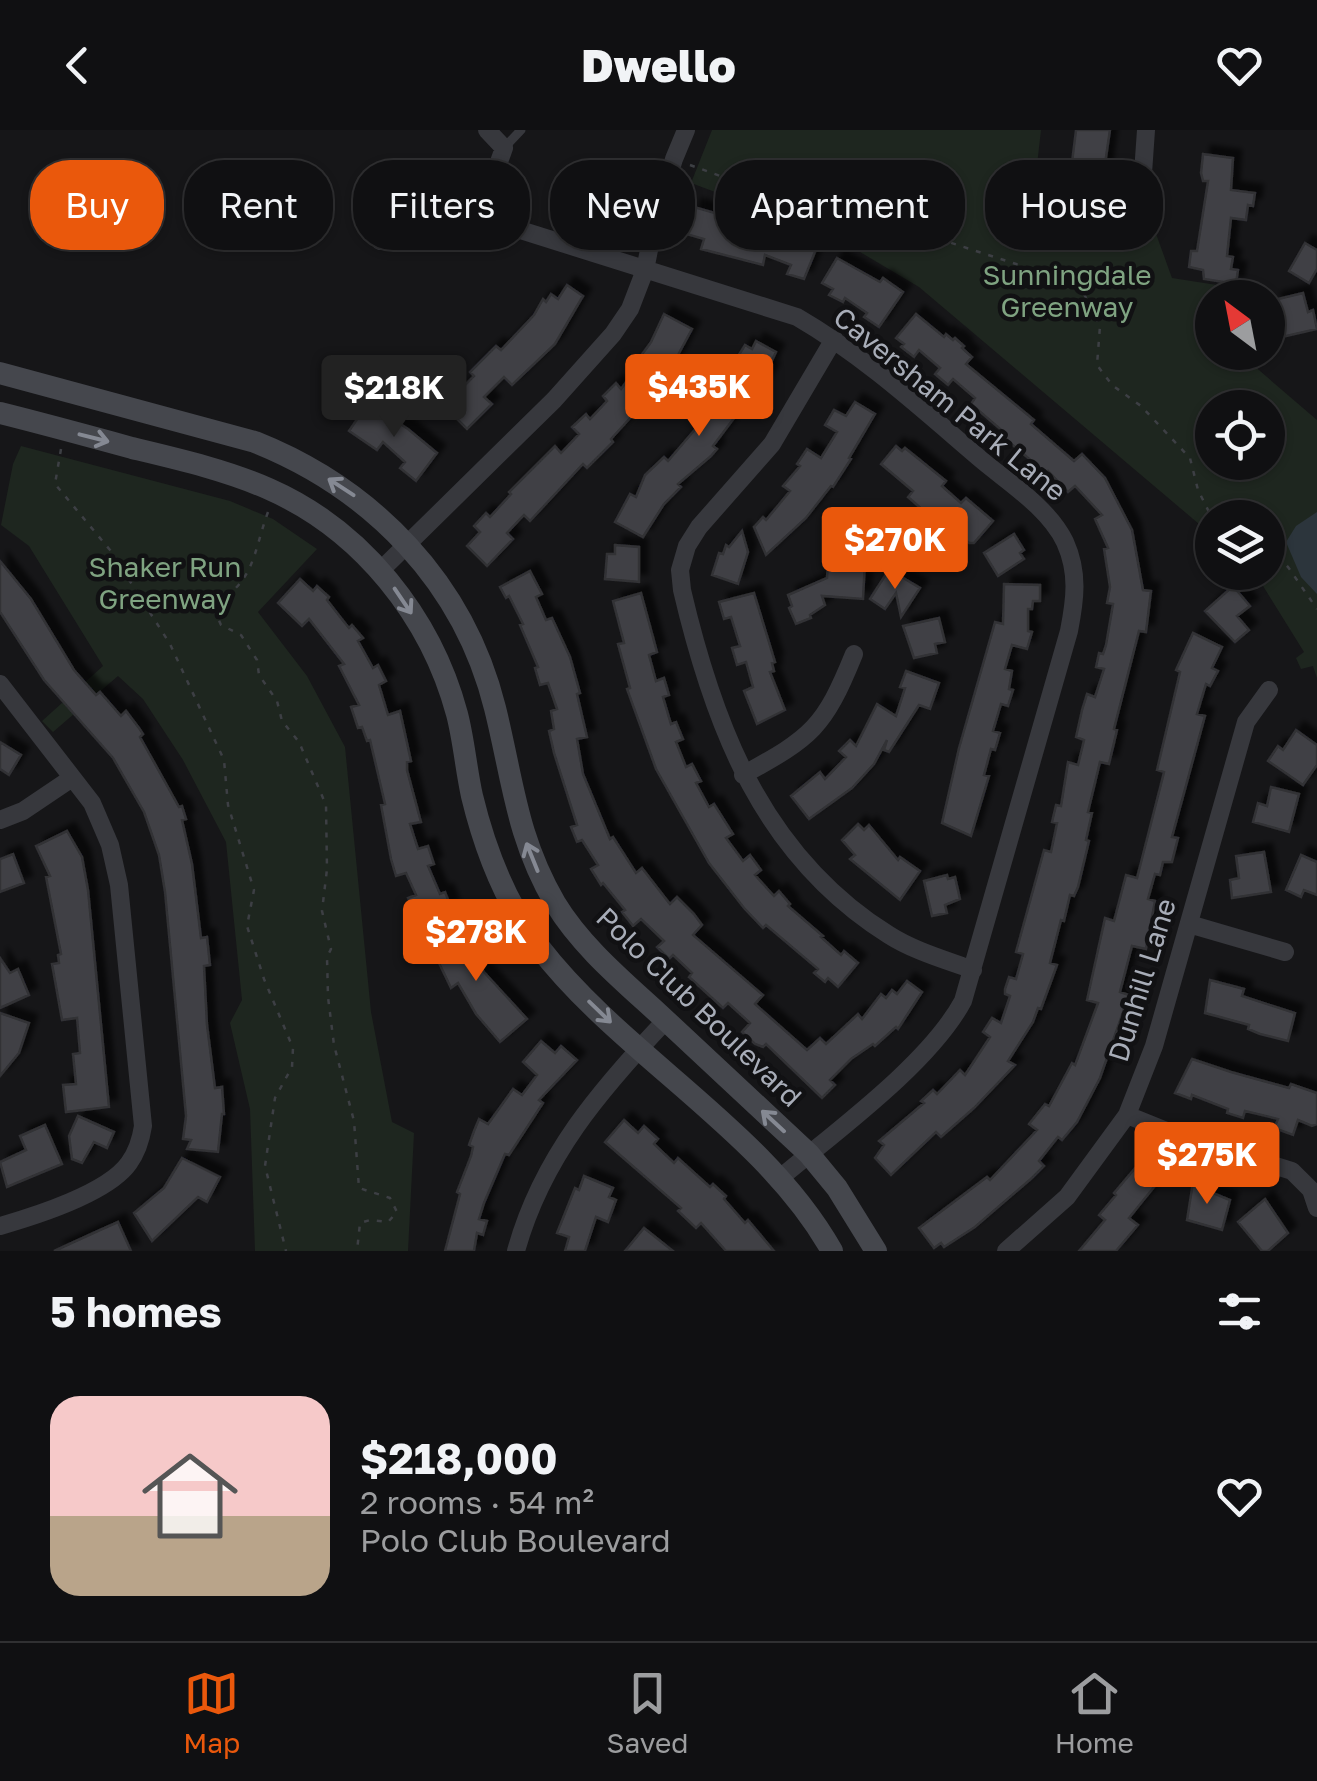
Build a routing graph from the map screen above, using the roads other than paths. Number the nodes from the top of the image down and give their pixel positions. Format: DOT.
graph roads {
  1 [pos="487,130"];
  2 [pos="520,130"];
  3 [pos="686,130"];
  4 [pos="1146,130"];
  5 [pos="504,148"];
  6 [pos="500,160"];
  7 [pos="1144,160"];
  8 [pos="530,233"];
  9 [pos="645,270"];
  10 [pos="834,338"];
  11 [pos="0,373"];
  12 [pos="0,412"];
  13 [pos="408,544"];
  14 [pos="380,571"];
  15 [pos="854,654"];
  16 [pos="0,684"];
  17 [pos="1269,690"];
  18 [pos="6,705"];
  19 [pos="744,775"];
  20 [pos="72,778"];
  21 [pos="0,820"];
  22 [pos="1189,924"];
  23 [pos="1285,952"];
  24 [pos="974,970"];
  25 [pos="666,1020"];
  26 [pos="639,1048"];
  27 [pos="1126,1115"];
  28 [pos="809,1154"];
  29 [pos="780,1179"];
  30 [pos="1317,1208"];
  31 [pos="0,1226"];
  32 [pos="516,1251"];
  33 [pos="832,1251"];
  34 [pos="876,1251"];
  35 [pos="1006,1251"];
  1 -- 5 [label="street"];
  2 -- 5 [label="lane"];
  3 -- 9 [label="street"];
  4 -- 7 [label="street"];
  5 -- 6 [label="street"];
  8 -- 9 [label="street, Caversham Park Lane"];
  9 -- 10 [label="street, Caversham Park Lane"];
  9 -- 13 [label="street"];
  10 -- 19 [label="street"];
  10 -- 24 [label="street, Caversham Park Lane"];
  13 -- 11 [label="street, Polo Club Boulevard, one-way"];
  12 -- 14 [label="street, one-way"];
  13 -- 14 [label="street"];
  25 -- 13 [label="street, Polo Club Boulevard, one-way"];
  14 -- 26 [label="street, one-way"];
  15 -- 19 [label="street"];
  16 -- 18 [label="street"];
  17 -- 22 [label="street, Dunhill Lane"];
  18 -- 20 [label="street"];
  19 -- 24 [label="street"];
  20 -- 21 [label="street"];
  20 -- 31 [label="street"];
  22 -- 23 [label="street"];
  22 -- 27 [label="street, Dunhill Lane"];
  24 -- 28 [label="street, Caversham Park Lane"];
  25 -- 26 [label="street"];
  28 -- 25 [label="street, Polo Club Boulevard, one-way"];
  26 -- 29 [label="street"];
  26 -- 32 [label="street"];
  27 -- 30 [label="street"];
  27 -- 35 [label="street, Dunhill Lane"];
  28 -- 29 [label="street, Caversham Park Lane"];
  28 -- 34 [label="street, Polo Club Boulevard"];
  29 -- 33 [label="street"];
}
